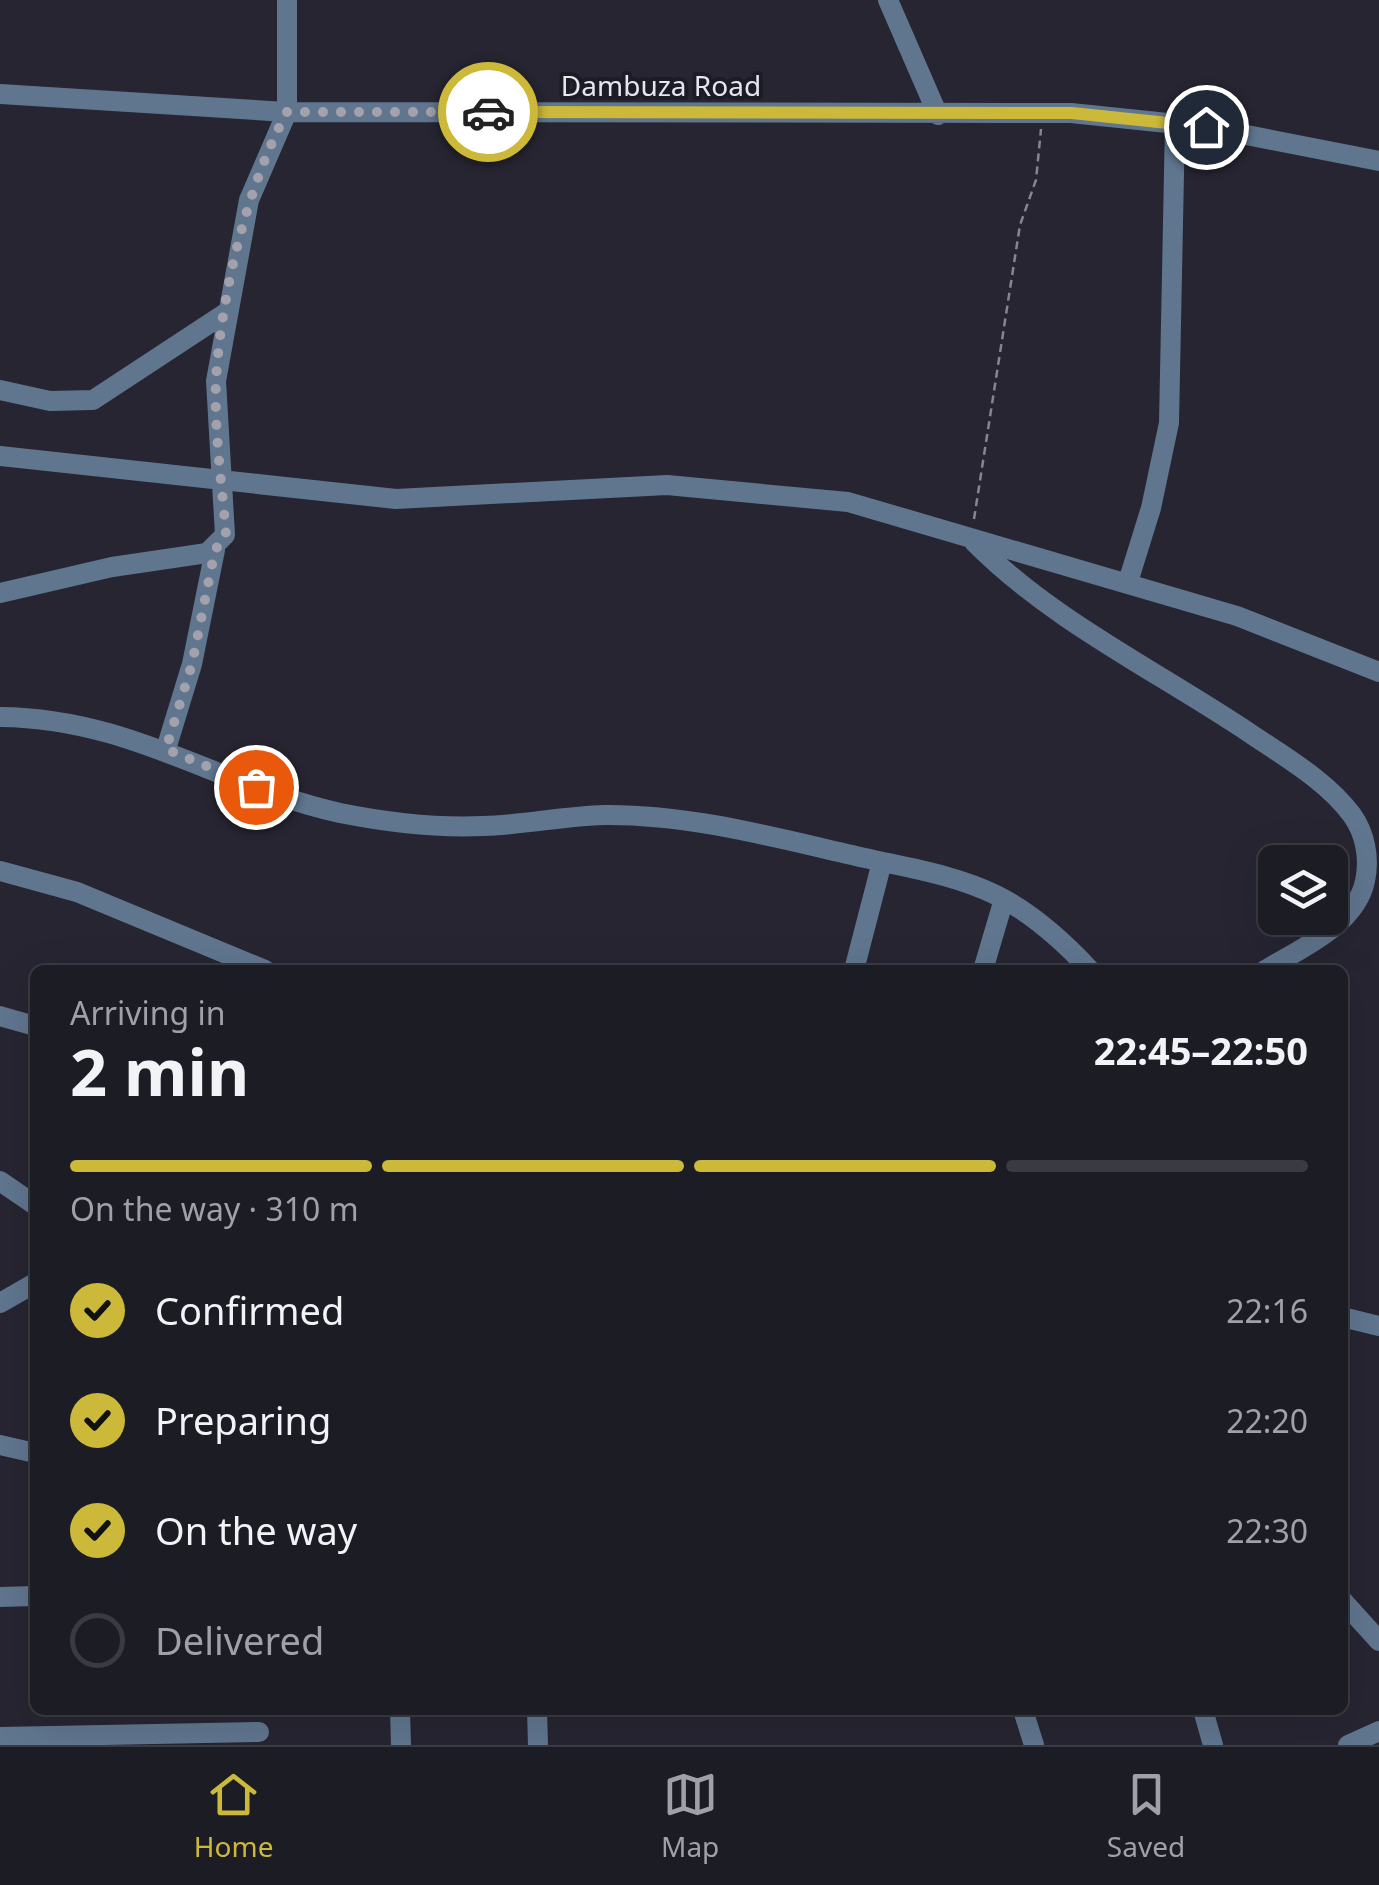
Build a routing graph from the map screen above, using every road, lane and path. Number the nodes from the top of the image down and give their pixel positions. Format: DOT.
graph roads {
  1 [pos="287,0"];
  2 [pos="888,0"];
  3 [pos="905,0"];
  4 [pos="900,22"];
  5 [pos="0,94"];
  6 [pos="287,112"];
  7 [pos="1042,113"];
  8 [pos="938,115"];
  9 [pos="1175,123"];
  10 [pos="1379,161"];
  11 [pos="227,312"];
  12 [pos="0,390"];
  13 [pos="0,456"];
  14 [pos="222,483"];
  15 [pos="972,541"];
  16 [pos="215,550"];
  17 [pos="1128,582"];
  18 [pos="0,593"];
  19 [pos="1379,672"];
  20 [pos="0,717"];
  21 [pos="166,749"];
  22 [pos="1372,848"];
  23 [pos="882,862"];
  24 [pos="0,871"];
  25 [pos="1004,899"];
  26 [pos="253,965"];
  27 [pos="855,965"];
  28 [pos="985,965"];
  29 [pos="1085,965"];
  30 [pos="1273,965"];
  31 [pos="0,1016"];
  32 [pos="30,1025"];
  33 [pos="0,1181"];
  34 [pos="30,1202"];
  35 [pos="30,1286"];
  36 [pos="0,1303"];
  37 [pos="1348,1318"];
  38 [pos="1379,1326"];
  39 [pos="0,1445"];
  40 [pos="30,1452"];
  41 [pos="30,1596"];
  42 [pos="0,1597"];
  43 [pos="1348,1607"];
  44 [pos="1379,1641"];
  45 [pos="400,1715"];
  46 [pos="538,1715"];
  47 [pos="1025,1715"];
  48 [pos="1204,1715"];
  49 [pos="1379,1731"];
  50 [pos="0,1737"];
  51 [pos="259,1738"];
  52 [pos="401,1745"];
  53 [pos="538,1745"];
  54 [pos="1034,1745"];
  55 [pos="1214,1745"];
  56 [pos="1348,1745"];
  1 -- 6 [label="street"];
  2 -- 4 [label="street"];
  3 -- 4 [label="street"];
  4 -- 8 [label="street"];
  5 -- 6 [label="street, Dambuza Road"];
  6 -- 8 [label="street, Dambuza Road"];
  6 -- 11 [label="street"];
  7 -- 8 [label="street, Dambuza Road"];
  7 -- 9 [label="street, Dambuza Road"];
  7 -- 15 [label="path"];
  9 -- 10 [label="street, Dambuza Road"];
  9 -- 17 [label="street"];
  11 -- 12 [label="street"];
  11 -- 14 [label="street"];
  13 -- 14 [label="street"];
  14 -- 15 [label="street"];
  14 -- 16 [label="street"];
  15 -- 17 [label="street"];
  15 -- 22 [label="street"];
  16 -- 18 [label="street"];
  16 -- 21 [label="street"];
  17 -- 19 [label="street"];
  20 -- 21 [label="street"];
  21 -- 23 [label="street"];
  22 -- 30 [label="street"];
  23 -- 25 [label="street"];
  23 -- 27 [label="street"];
  24 -- 26 [label="street"];
  25 -- 28 [label="street"];
  25 -- 29 [label="street"];
  31 -- 32 [label="street"];
  33 -- 34 [label="street"];
  35 -- 36 [label="street"];
  37 -- 38 [label="street"];
  39 -- 40 [label="street"];
  41 -- 42 [label="street"];
  43 -- 44 [label="street"];
  45 -- 52 [label="street"];
  46 -- 53 [label="street"];
  47 -- 54 [label="street"];
  48 -- 55 [label="street"];
  49 -- 56 [label="street"];
  50 -- 51 [label="street"];
}
